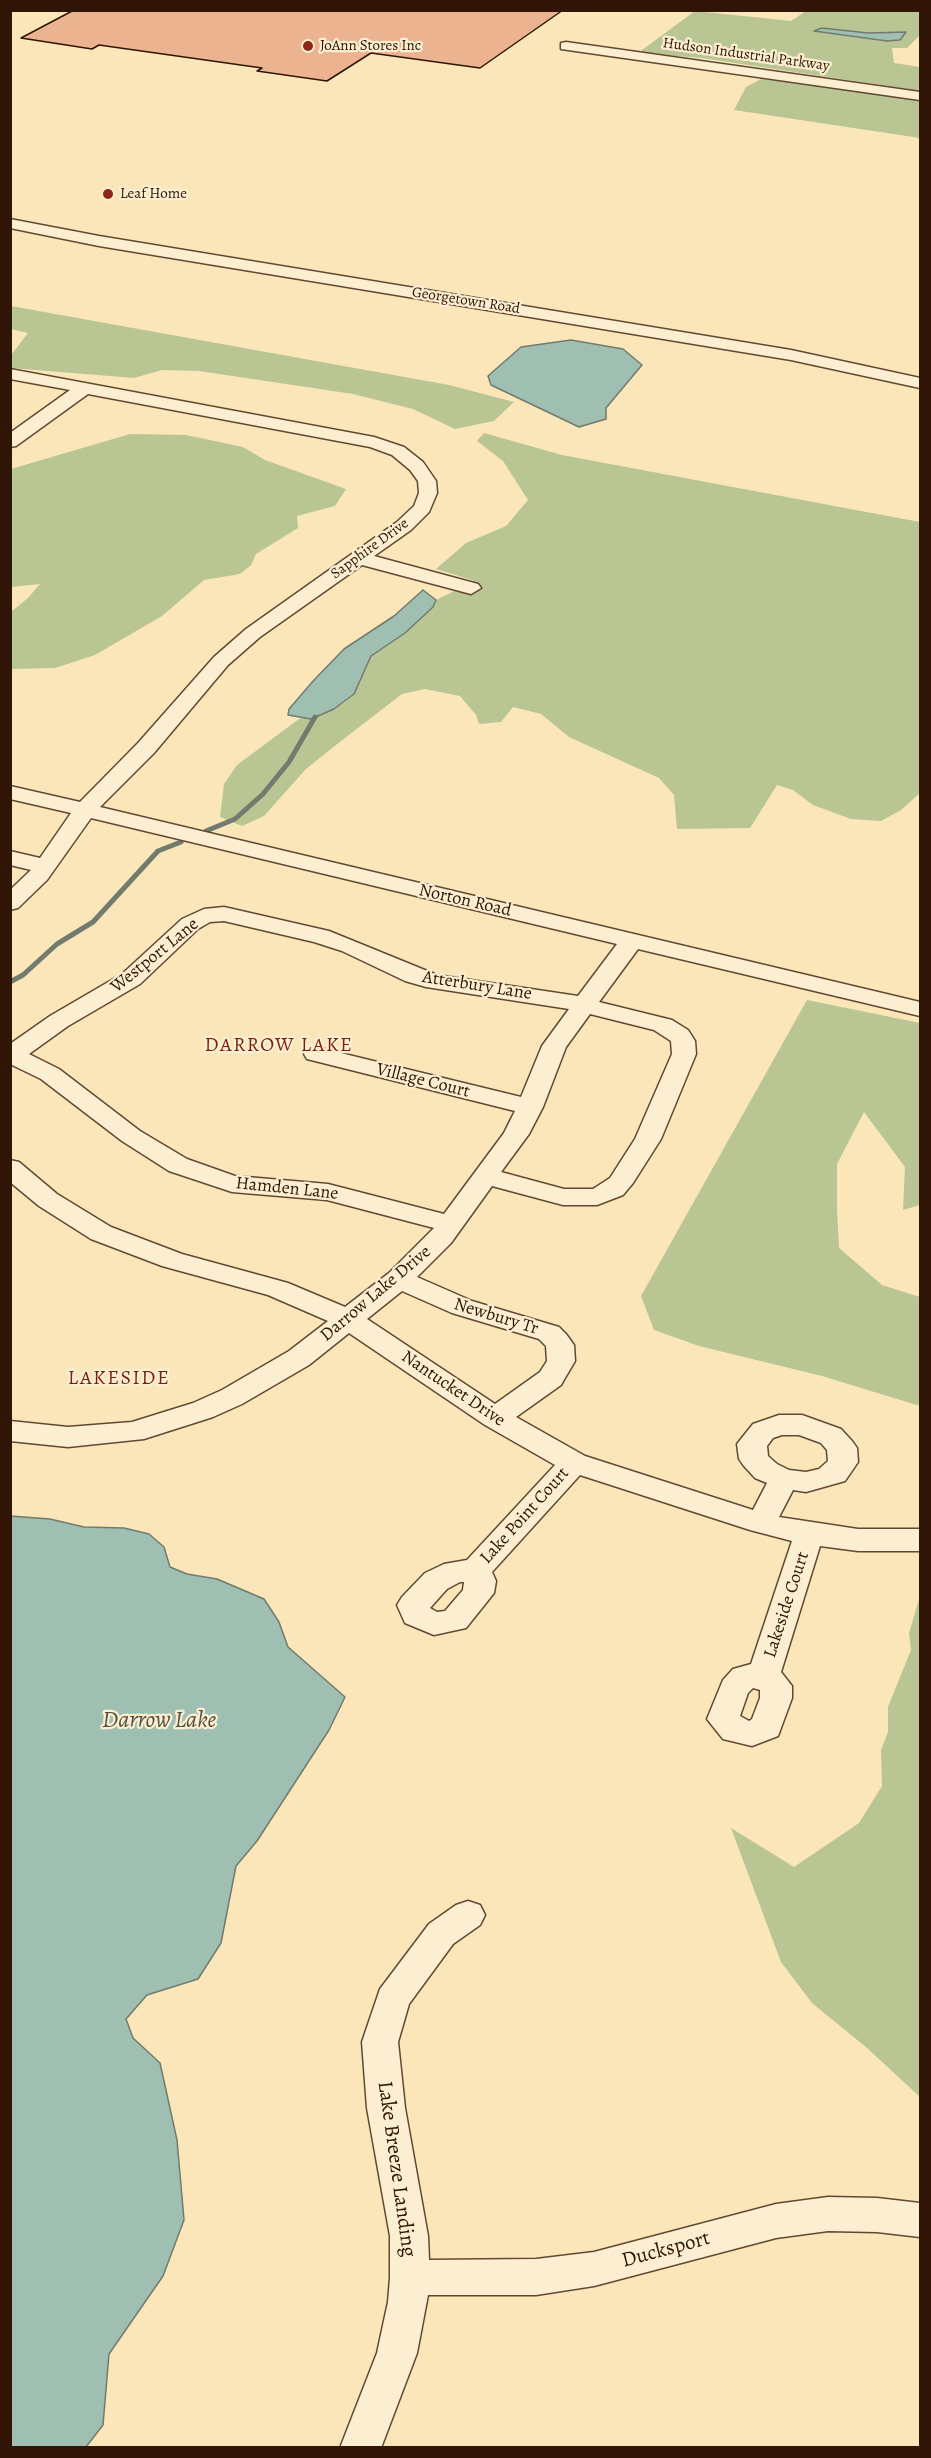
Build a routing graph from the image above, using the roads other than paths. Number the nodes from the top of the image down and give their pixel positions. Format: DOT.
graph roads {
  1 [pos="566,46"];
  2 [pos="921,96"];
  3 [pos="10,223"];
  4 [pos="10,374"];
  5 [pos="921,383"];
  6 [pos="86,388"];
  7 [pos="10,442"];
  8 [pos="358,558"];
  9 [pos="471,588"];
  10 [pos="10,792"];
  11 [pos="85,810"];
  12 [pos="10,858"];
  13 [pos="45,866"];
  14 [pos="10,903"];
  15 [pos="244,917"];
  16 [pos="632,940"];
  17 [pos="583,1005"];
  18 [pos="921,1009"];
  19 [pos="316,1054"];
  20 [pos="11,1055"];
  21 [pos="530,1107"];
  22 [pos="10,1168"];
  23 [pos="485,1176"];
  24 [pos="451,1224"];
  25 [pos="399,1279"];
  26 [pos="348,1319"];
  27 [pos="495,1418"];
  28 [pos="10,1431"];
  29 [pos="574,1463"];
  30 [pos="784,1479"];
  31 [pos="761,1523"];
  32 [pos="809,1534"];
  33 [pos="921,1540"];
  34 [pos="476,1570"];
  35 [pos="764,1675"];
  36 [pos="468,1915"];
  37 [pos="921,2220"];
  38 [pos="410,2278"];
  39 [pos="360,2448"];
  1 -- 2 [label="street, Hudson Industrial Parkway"];
  3 -- 5 [label="street, Georgetown Road"];
  4 -- 6 [label="street, Sapphire Drive"];
  6 -- 7 [label="street"];
  6 -- 8 [label="street, Sapphire Drive"];
  8 -- 9 [label="street"];
  8 -- 11 [label="street, Sapphire Drive"];
  10 -- 11 [label="street, Norton Road"];
  11 -- 13 [label="street, Sapphire Drive"];
  11 -- 16 [label="street, Norton Road"];
  12 -- 13 [label="street"];
  13 -- 14 [label="street, Sapphire Drive"];
  15 -- 17 [label="street, Atterbury Lane"];
  15 -- 20 [label="street, Westport Lane"];
  16 -- 17 [label="street, Darrow Lake Drive"];
  16 -- 18 [label="street, Norton Road"];
  17 -- 21 [label="street, Darrow Lake Drive"];
  17 -- 23 [label="street, Atterbury Lane"];
  19 -- 21 [label="street, Village Court"];
  20 -- 24 [label="street, Hamden Lane"];
  21 -- 23 [label="street, Darrow Lake Drive"];
  22 -- 26 [label="street, Nantucket Drive"];
  23 -- 24 [label="street, Darrow Lake Drive"];
  24 -- 25 [label="street, Darrow Lake Drive"];
  25 -- 26 [label="street, Darrow Lake Drive"];
  25 -- 27 [label="street, Newbury Tr"];
  26 -- 27 [label="street, Nantucket Drive"];
  26 -- 28 [label="street, Darrow Lake Drive"];
  27 -- 29 [label="street, Nantucket Drive"];
  29 -- 31 [label="street, Nantucket Drive"];
  29 -- 34 [label="street, Lake Point Court"];
  30 -- 31 [label="street"];
  31 -- 32 [label="street, Nantucket Drive"];
  32 -- 33 [label="street, Nantucket Drive"];
  32 -- 35 [label="street, Lakeside Court"];
  36 -- 38 [label="street, Lake Breeze Landing"];
  37 -- 38 [label="street, Ducksport"];
  38 -- 39 [label="street, Lake Breeze Landing"];
}
